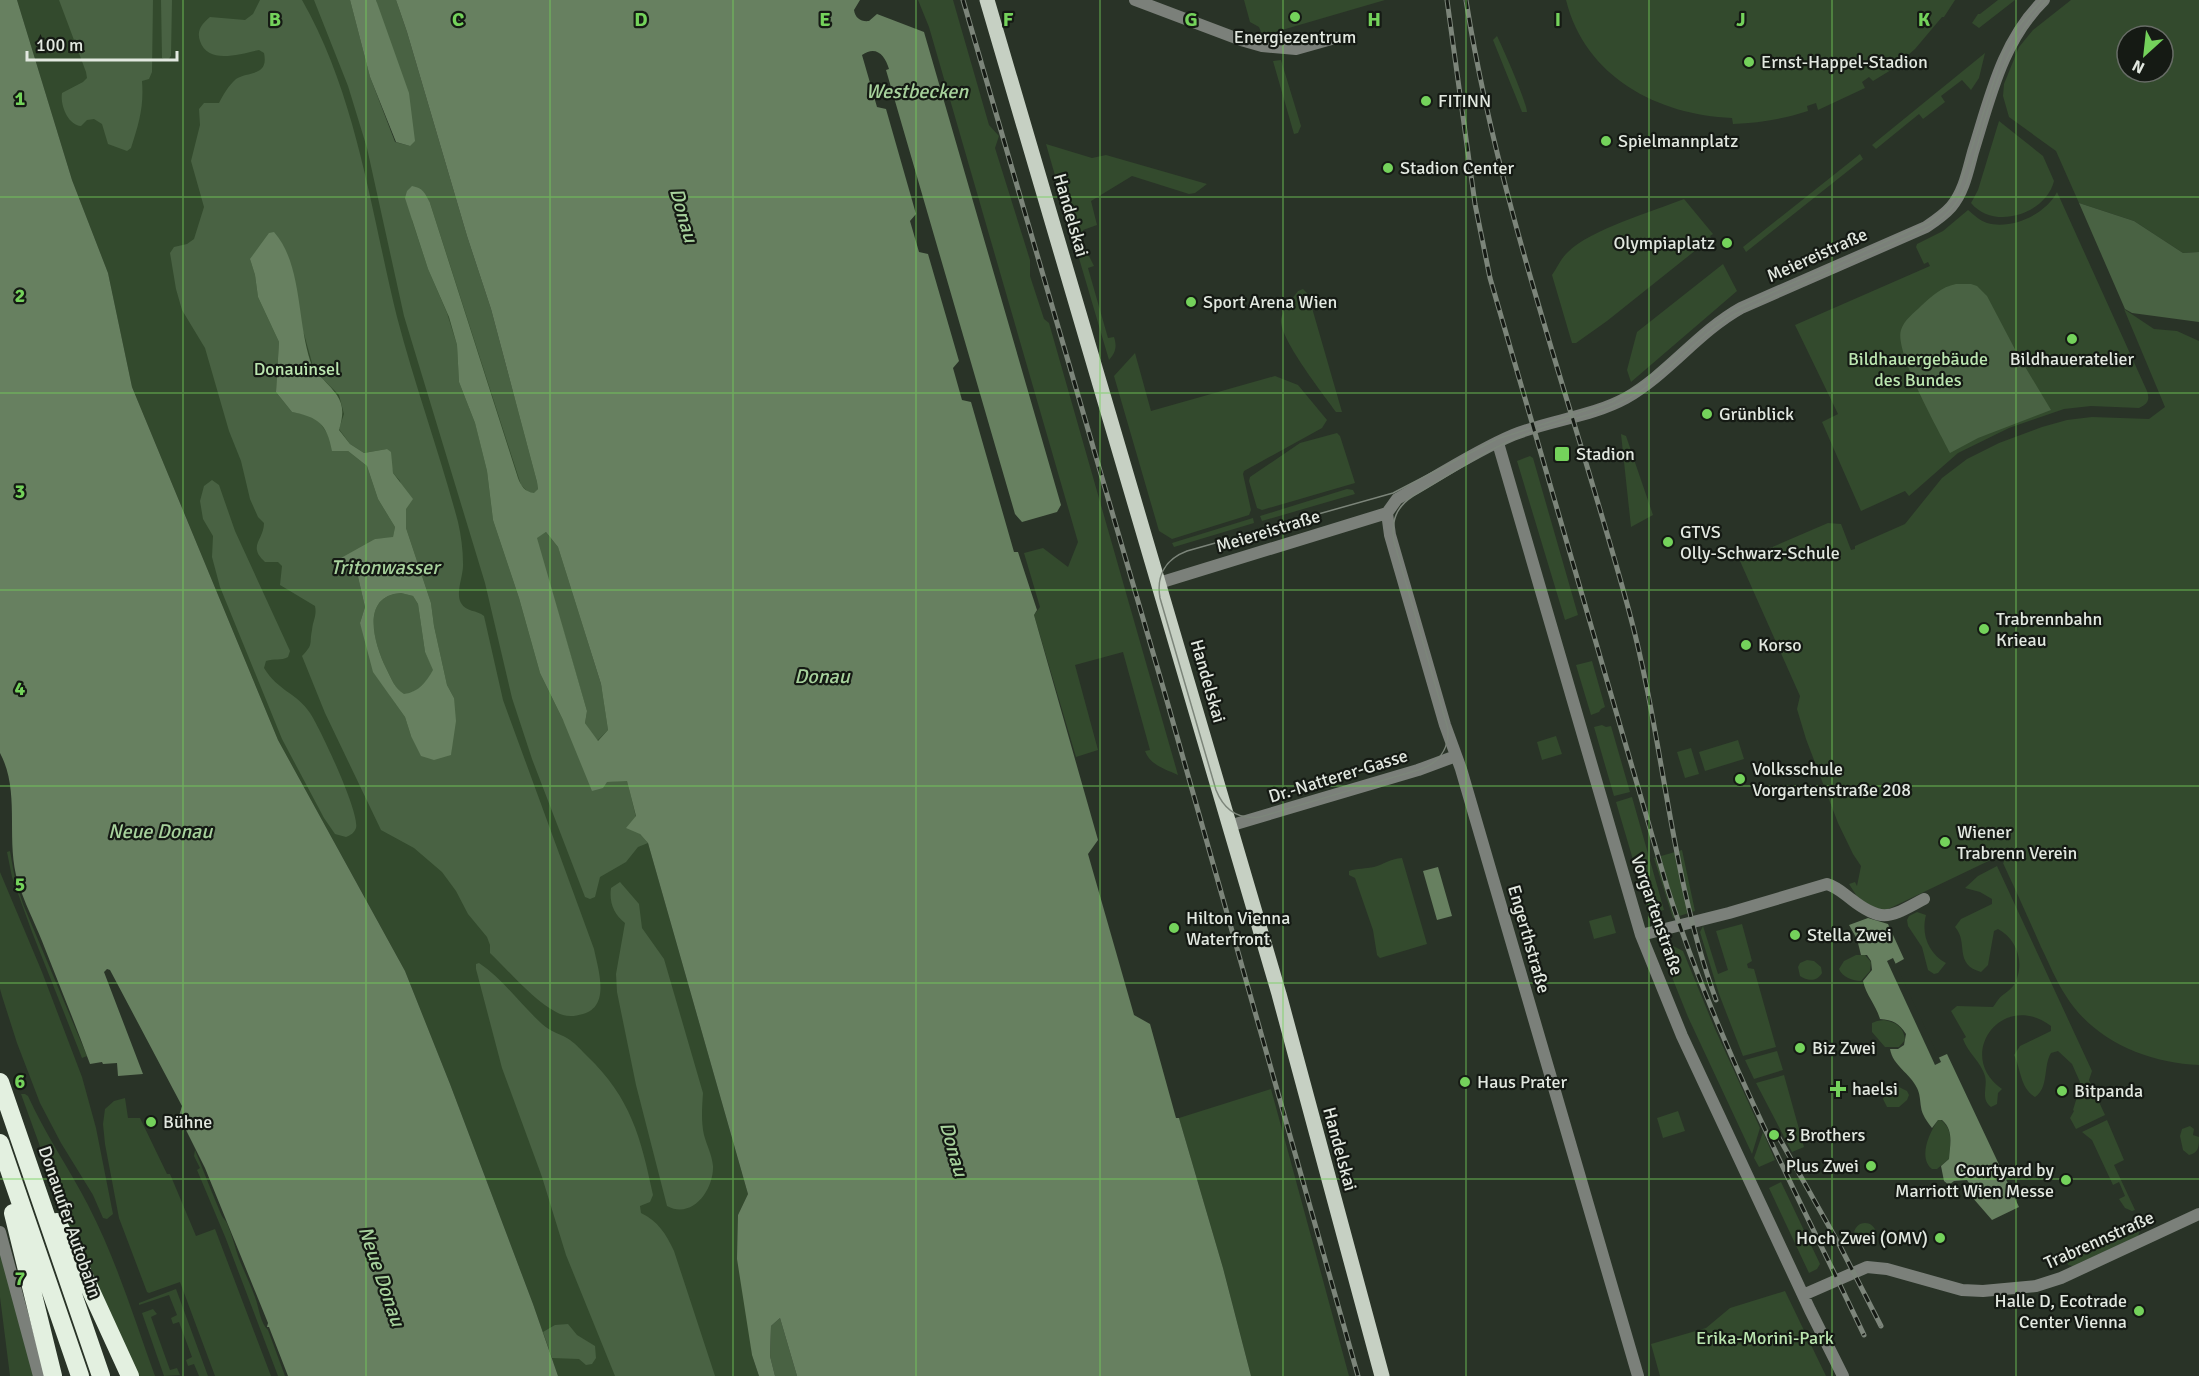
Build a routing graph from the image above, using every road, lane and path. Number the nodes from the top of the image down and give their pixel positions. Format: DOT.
graph roads {
  1 [pos="987,0"];
  2 [pos="1135,0"];
  3 [pos="2044,0"];
  4 [pos="1335,38"];
  5 [pos="1498,443"];
  6 [pos="1387,513"];
  7 [pos="1159,583"];
  8 [pos="1456,756"];
  9 [pos="1229,826"];
  10 [pos="1924,899"];
  11 [pos="1641,935"];
  12 [pos="0,1082"];
  13 [pos="0,1143"];
  14 [pos="7,1163"];
  15 [pos="31,1173"];
  16 [pos="2199,1214"];
  17 [pos="0,1232"];
  18 [pos="1803,1295"];
  19 [pos="39,1376"];
  20 [pos="53,1376"];
  21 [pos="81,1376"];
  22 [pos="101,1376"];
  23 [pos="130,1376"];
  24 [pos="1382,1376"];
  25 [pos="1638,1376"];
  26 [pos="1843,1376"];
  1 -- 7 [label="main road, Handelskai"];
  2 -- 4 [label="street"];
  3 -- 5 [label="street, Meiereistraße"];
  5 -- 6 [label="street"];
  5 -- 11 [label="street, Vorgartenstraße"];
  6 -- 7 [label="street, Meiereistraße"];
  6 -- 8 [label="street, Engerthstraße"];
  7 -- 9 [label="main road, Handelskai"];
  8 -- 9 [label="street, Dr.-Natterer-Gasse"];
  8 -- 25 [label="street, Engerthstraße"];
  9 -- 24 [label="main road, Handelskai"];
  10 -- 11 [label="street"];
  11 -- 18 [label="street, Vorgartenstraße"];
  12 -- 15 [label="highway, Donauufer Autobahn"];
  13 -- 14 [label="highway"];
  14 -- 20 [label="highway"];
  14 -- 21 [label="highway"];
  15 -- 22 [label="highway, Donauufer Autobahn"];
  15 -- 23 [label="highway"];
  16 -- 18 [label="street, Trabrennstraße"];
  17 -- 19 [label="street"];
  18 -- 26 [label="street, Vorgartenstraße"];
}
